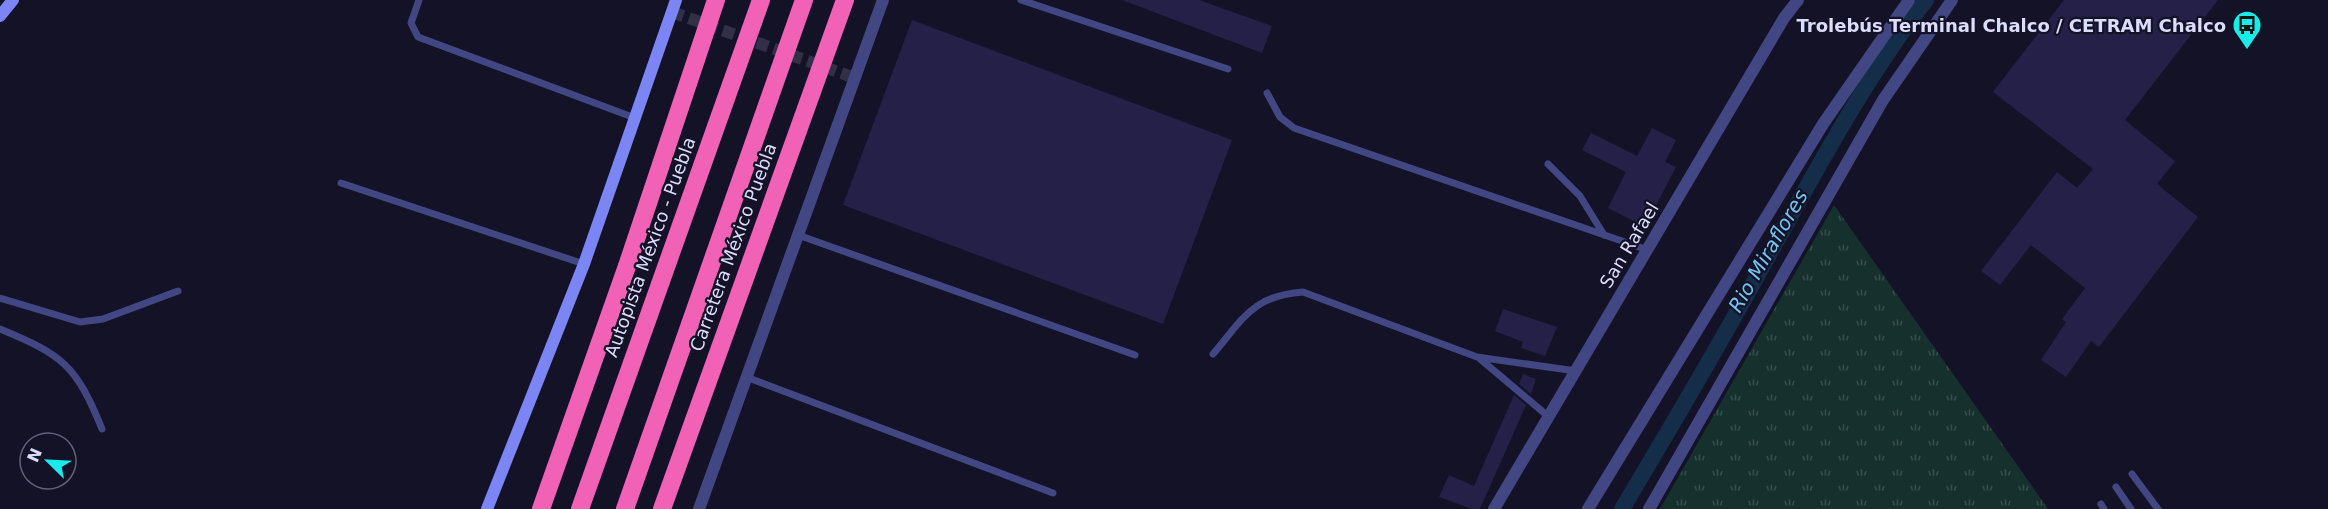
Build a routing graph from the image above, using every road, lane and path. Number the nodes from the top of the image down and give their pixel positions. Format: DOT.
graph roads {
  1 [pos="12,0"];
  2 [pos="419,0"];
  3 [pos="676,0"];
  4 [pos="716,0"];
  5 [pos="748,0"];
  6 [pos="761,0"];
  7 [pos="804,0"];
  8 [pos="845,0"];
  9 [pos="883,0"];
  10 [pos="1021,0"];
  11 [pos="1798,0"];
  12 [pos="1910,0"];
  13 [pos="1952,0"];
  14 [pos="0,16"];
  15 [pos="737,67"];
  16 [pos="1228,69"];
  17 [pos="1267,93"];
  18 [pos="635,118"];
  19 [pos="1548,164"];
  20 [pos="340,183"];
  21 [pos="798,235"];
  22 [pos="1604,235"];
  23 [pos="1647,249"];
  24 [pos="584,264"];
  25 [pos="178,291"];
  26 [pos="0,298"];
  27 [pos="0,329"];
  28 [pos="1135,354"];
  29 [pos="1214,354"];
  30 [pos="1477,357"];
  31 [pos="1576,371"];
  32 [pos="746,377"];
  33 [pos="1549,417"];
  34 [pos="102,429"];
  35 [pos="2132,474"];
  36 [pos="2116,487"];
  37 [pos="1053,493"];
  38 [pos="487,509"];
  39 [pos="541,509"];
  40 [pos="580,509"];
  41 [pos="625,509"];
  42 [pos="662,509"];
  43 [pos="699,509"];
  44 [pos="1494,509"];
  45 [pos="1588,509"];
  46 [pos="1649,509"];
  47 [pos="2131,509"];
  48 [pos="2158,509"];
  1 -- 14 [label="main road"];
  2 -- 18 [label="lane"];
  3 -- 18 [label="main road"];
  4 -- 39 [label="highway, bridge"];
  5 -- 15 [label="highway"];
  6 -- 15 [label="highway, Autopista México - Puebla"];
  7 -- 41 [label="highway"];
  8 -- 42 [label="highway, Carretera México Puebla"];
  9 -- 21 [label="street"];
  10 -- 16 [label="lane"];
  11 -- 23 [label="street, San Rafael"];
  12 -- 45 [label="street"];
  13 -- 46 [label="street"];
  15 -- 40 [label="highway, Autopista México - Puebla"];
  17 -- 22 [label="lane"];
  18 -- 24 [label="main road"];
  19 -- 22 [label="lane"];
  20 -- 24 [label="lane"];
  21 -- 28 [label="lane"];
  21 -- 32 [label="street"];
  22 -- 23 [label="lane"];
  23 -- 31 [label="street, San Rafael"];
  24 -- 38 [label="main road"];
  25 -- 26 [label="lane"];
  27 -- 34 [label="lane"];
  29 -- 30 [label="lane"];
  30 -- 31 [label="lane"];
  30 -- 33 [label="lane"];
  31 -- 33 [label="street, San Rafael"];
  32 -- 37 [label="lane"];
  32 -- 43 [label="street"];
  33 -- 44 [label="street, San Rafael"];
  35 -- 48 [label="lane"];
  36 -- 47 [label="lane"];
}
